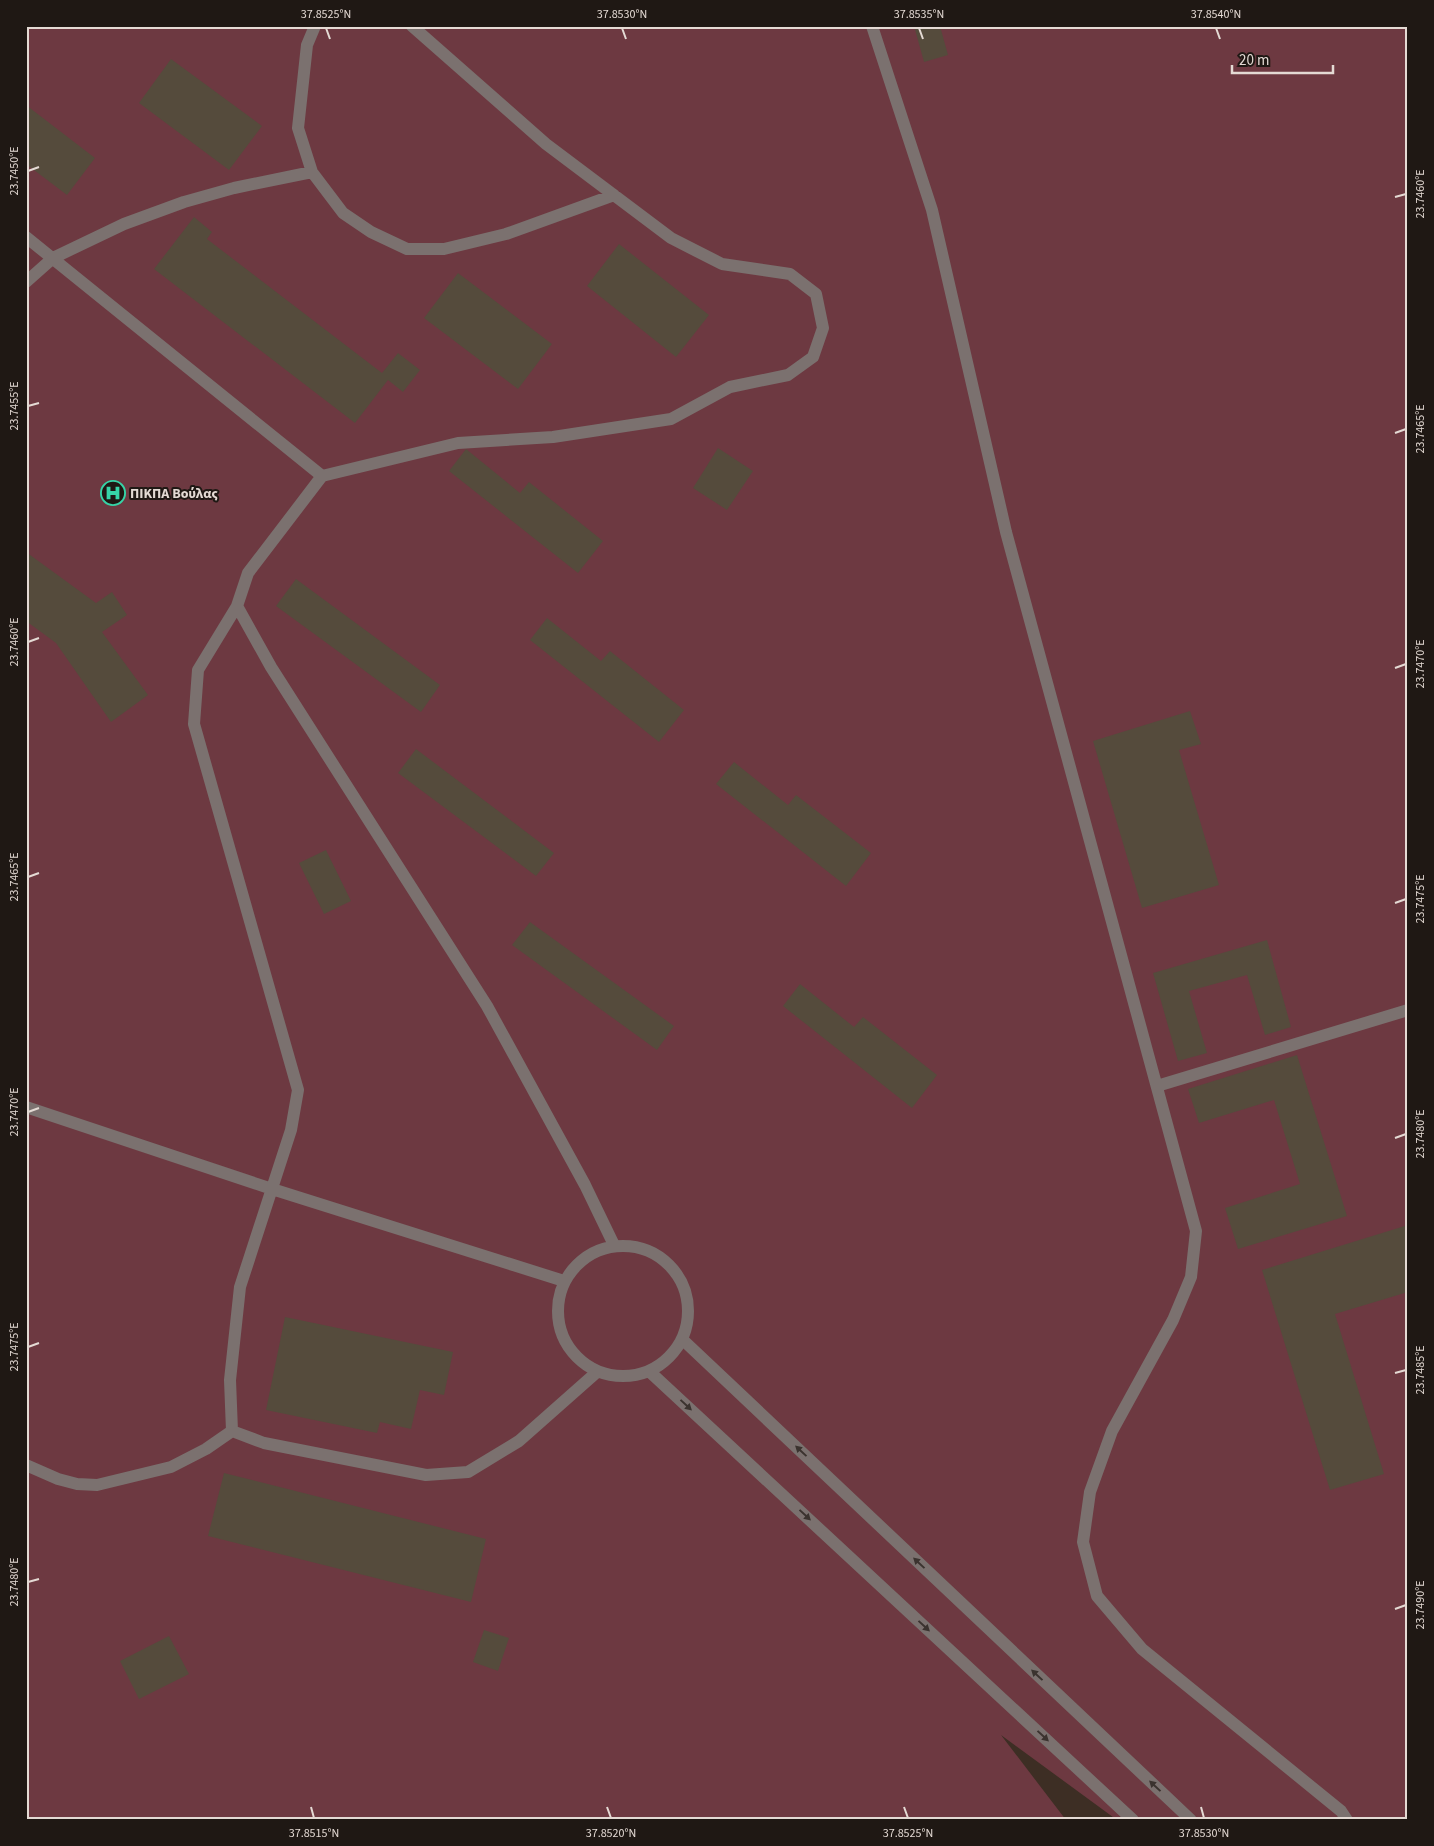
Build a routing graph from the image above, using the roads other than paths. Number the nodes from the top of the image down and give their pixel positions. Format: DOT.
graph roads {
  1 [pos="315,26"];
  2 [pos="412,26"];
  3 [pos="872,26"];
  4 [pos="312,172"];
  5 [pos="614,195"];
  6 [pos="26,238"];
  7 [pos="52,258"];
  8 [pos="26,282"];
  9 [pos="322,476"];
  10 [pos="237,606"];
  11 [pos="1408,1010"];
  12 [pos="1157,1086"];
  13 [pos="26,1107"];
  14 [pos="272,1189"];
  15 [pos="614,1245"];
  16 [pos="564,1280"];
  17 [pos="683,1340"];
  18 [pos="597,1372"];
  19 [pos="650,1372"];
  20 [pos="232,1431"];
  21 [pos="26,1465"];
  22 [pos="1133,1820"];
  23 [pos="1191,1820"];
  24 [pos="1347,1820"];
  1 -- 4 [label="street"];
  2 -- 5 [label="street"];
  3 -- 12 [label="street"];
  4 -- 5 [label="street"];
  4 -- 7 [label="street"];
  5 -- 9 [label="street"];
  6 -- 7 [label="street"];
  7 -- 8 [label="street"];
  7 -- 9 [label="street"];
  9 -- 10 [label="street"];
  10 -- 14 [label="street"];
  10 -- 15 [label="street"];
  11 -- 12 [label="street"];
  12 -- 24 [label="street"];
  13 -- 14 [label="street"];
  14 -- 16 [label="street"];
  14 -- 20 [label="street"];
  15 -- 16 [label="street"];
  15 -- 17 [label="street"];
  16 -- 18 [label="street"];
  17 -- 19 [label="street"];
  23 -- 17 [label="street, one-way"];
  18 -- 19 [label="street"];
  18 -- 20 [label="street"];
  19 -- 22 [label="street, one-way"];
  20 -- 21 [label="street"];
}
